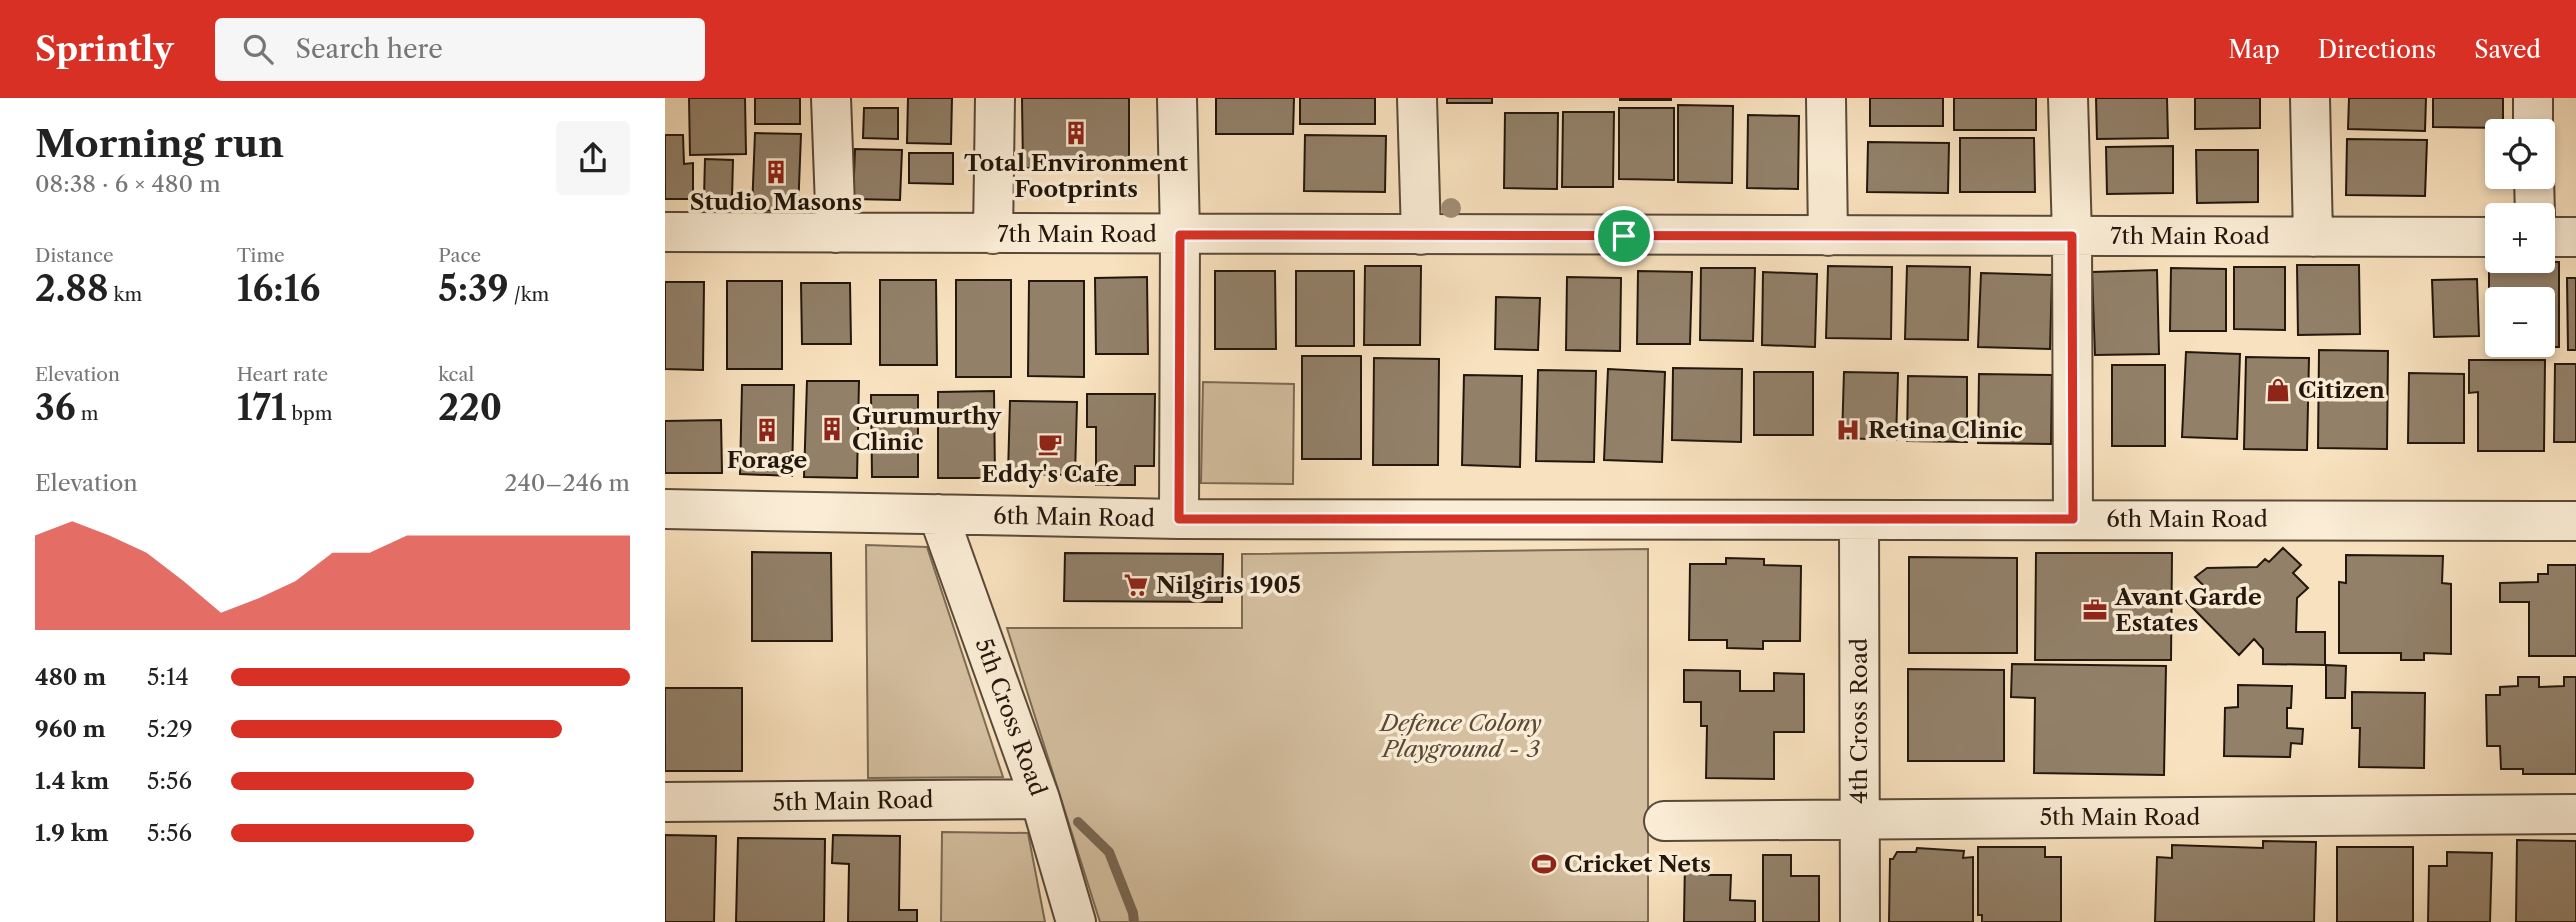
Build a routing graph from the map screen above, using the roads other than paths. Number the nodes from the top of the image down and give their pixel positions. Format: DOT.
graph roads {
  1 [pos="831,98"];
  2 [pos="995,98"];
  3 [pos="1177,98"];
  4 [pos="1417,98"];
  5 [pos="1826,98"];
  6 [pos="2069,98"];
  7 [pos="2310,98"];
  8 [pos="2533,98"];
  9 [pos="2533,119"];
  10 [pos="665,232"];
  11 [pos="836,233"];
  12 [pos="993,234"];
  13 [pos="1180,235"];
  14 [pos="1421,235"];
  15 [pos="1828,236"];
  16 [pos="2072,236"];
  17 [pos="2313,237"];
  18 [pos="2485,237"];
  19 [pos="2555,237"];
  20 [pos="2576,237"];
  21 [pos="665,509"];
  22 [pos="938,514"];
  23 [pos="1179,519"];
  24 [pos="2073,519"];
  25 [pos="1859,520"];
  26 [pos="2576,521"];
  27 [pos="1040,799"];
  28 [pos="665,803"];
  29 [pos="2576,814"];
  30 [pos="1860,820"];
  31 [pos="1664,821"];
  32 [pos="1076,922"];
  33 [pos="1860,922"];
  1 -- 11 [label="street"];
  2 -- 12 [label="street"];
  3 -- 13 [label="street"];
  4 -- 14 [label="street"];
  5 -- 15 [label="street"];
  6 -- 16 [label="street"];
  7 -- 17 [label="street"];
  8 -- 9 [label="street"];
  10 -- 11 [label="street, 7th Main Road"];
  11 -- 12 [label="street, 7th Main Road"];
  12 -- 13 [label="street, 7th Main Road"];
  13 -- 14 [label="street, 7th Main Road"];
  13 -- 23 [label="street"];
  14 -- 15 [label="street, 7th Main Road"];
  15 -- 16 [label="street, 7th Main Road"];
  16 -- 17 [label="street, 7th Main Road"];
  16 -- 24 [label="street"];
  17 -- 18 [label="street, 7th Main Road"];
  19 -- 20 [label="street"];
  21 -- 22 [label="street, 6th Main Road"];
  22 -- 23 [label="street, 6th Main Road"];
  22 -- 27 [label="street, 5th Cross Road"];
  23 -- 25 [label="street, 6th Main Road"];
  24 -- 25 [label="street, 6th Main Road"];
  24 -- 26 [label="street, 6th Main Road"];
  25 -- 30 [label="street, 4th Cross Road"];
  27 -- 28 [label="street, 5th Main Road"];
  27 -- 32 [label="street, 5th Cross Road"];
  29 -- 30 [label="street, 5th Main Road"];
  30 -- 31 [label="street, 5th Main Road"];
  30 -- 33 [label="street, 4th Cross Road"];
}
